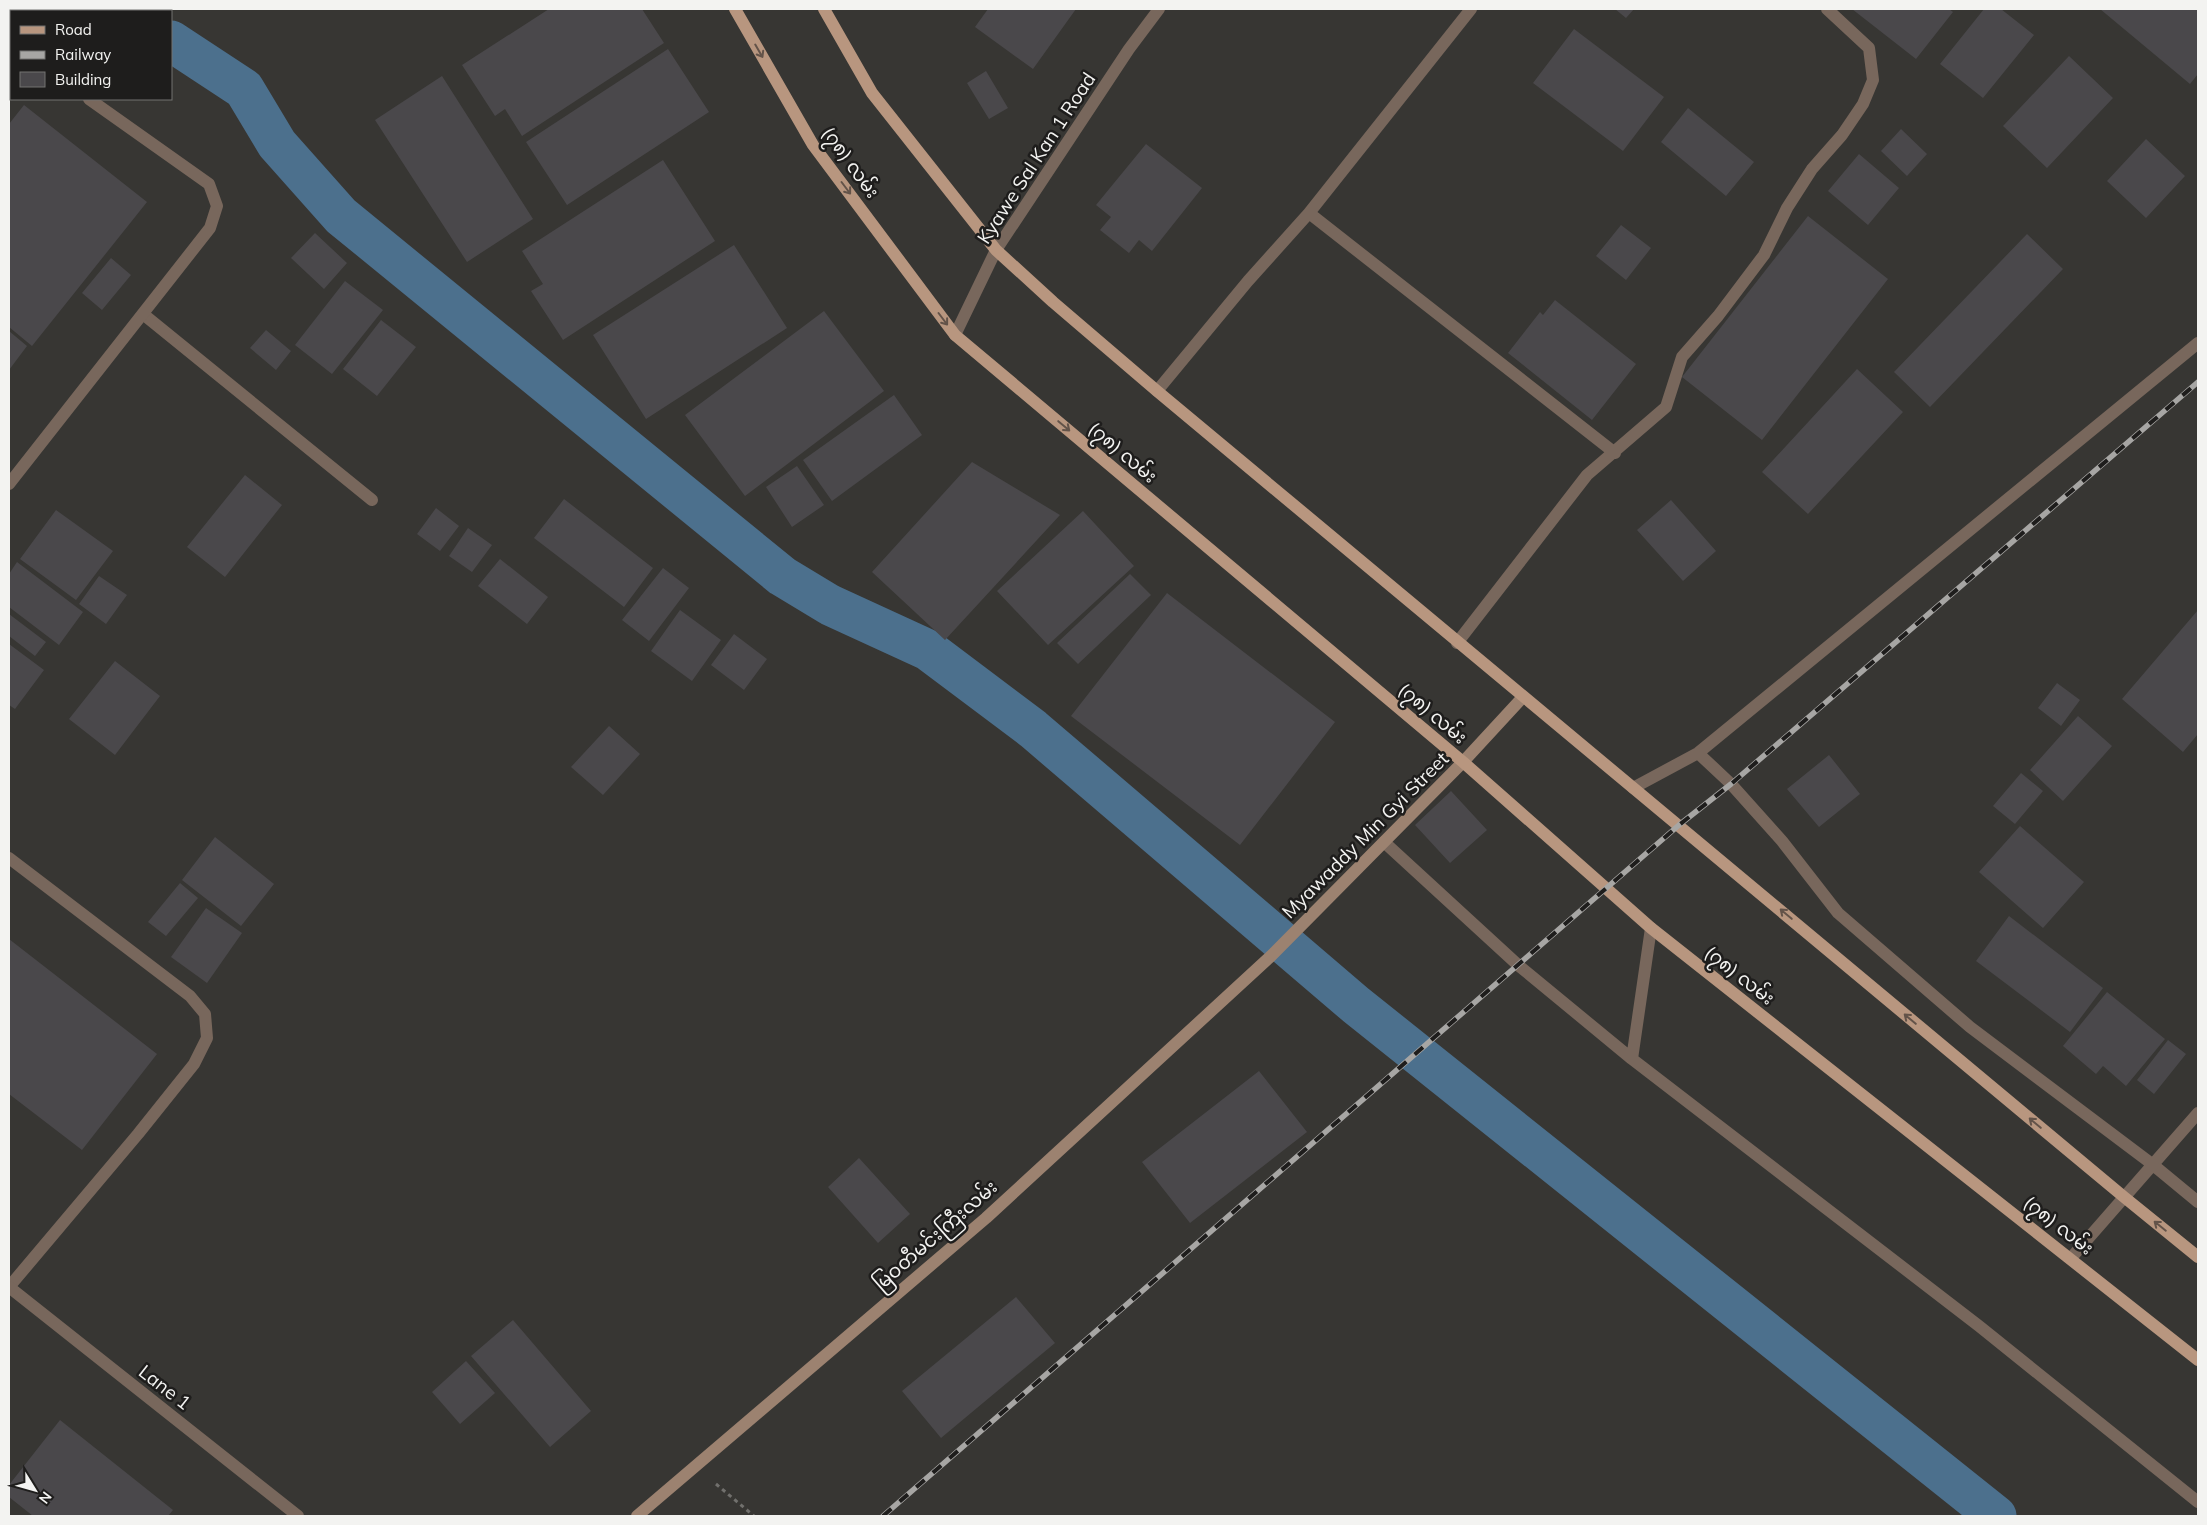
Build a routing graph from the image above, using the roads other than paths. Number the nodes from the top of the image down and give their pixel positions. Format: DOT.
graph roads {
  1 [pos="735,9"];
  2 [pos="824,9"];
  3 [pos="1159,9"];
  4 [pos="1471,9"];
  5 [pos="1827,9"];
  6 [pos="90,100"];
  7 [pos="1309,213"];
  8 [pos="996,250"];
  9 [pos="143,314"];
  10 [pos="955,335"];
  11 [pos="2198,342"];
  12 [pos="1157,392"];
  13 [pos="1615,453"];
  14 [pos="9,484"];
  15 [pos="372,500"];
  16 [pos="1457,642"];
  17 [pos="1523,697"];
  18 [pos="1698,753"];
  19 [pos="1463,762"];
  20 [pos="1633,788"];
  21 [pos="1384,842"];
  22 [pos="9,858"];
  23 [pos="1651,928"];
  24 [pos="1251,974"];
  25 [pos="1632,1059"];
  26 [pos="2198,1113"];
  27 [pos="2152,1164"];
  28 [pos="2124,1198"];
  29 [pos="2198,1202"];
  30 [pos="2198,1257"];
  31 [pos="2071,1258"];
  32 [pos="9,1287"];
  33 [pos="2198,1360"];
  34 [pos="2198,1502"];
  35 [pos="298,1516"];
  36 [pos="637,1516"];
  1 -- 10 [label="main road, (၇၈) လမ်း, one-way"];
  2 -- 8 [label="main road"];
  3 -- 8 [label="street, Kyawe Sal Kan 1 Road"];
  4 -- 7 [label="street"];
  5 -- 13 [label="street"];
  6 -- 9 [label="street"];
  7 -- 12 [label="street"];
  7 -- 13 [label="street"];
  8 -- 10 [label="street, Kyawe Sal Kan 1 Road"];
  8 -- 12 [label="main road"];
  9 -- 14 [label="street"];
  9 -- 15 [label="street"];
  10 -- 19 [label="main road, (၇၈) လမ်း, one-way"];
  11 -- 18 [label="street"];
  12 -- 16 [label="main road"];
  13 -- 16 [label="street"];
  16 -- 17 [label="main road"];
  17 -- 19 [label="main road, Myawaddy Min Gyi Street"];
  17 -- 20 [label="main road"];
  18 -- 20 [label="street"];
  18 -- 27 [label="street"];
  19 -- 21 [label="main road, Myawaddy Min Gyi Street"];
  19 -- 23 [label="main road, (၇၈) လမ်း"];
  28 -- 20 [label="main road, one-way"];
  21 -- 24 [label="main road, Myawaddy Min Gyi Street"];
  21 -- 25 [label="street"];
  22 -- 32 [label="street"];
  23 -- 25 [label="street"];
  23 -- 31 [label="main road, (၇၈) လမ်း"];
  24 -- 36 [label="main road, မြဝတီမင်းကြီးလမ်း"];
  25 -- 34 [label="street"];
  26 -- 27 [label="street"];
  27 -- 28 [label="street"];
  27 -- 29 [label="street"];
  30 -- 28 [label="main road, one-way"];
  28 -- 31 [label="street"];
  31 -- 33 [label="main road, (၇၈) လမ်း"];
  32 -- 35 [label="street, Lane 1"];
}
